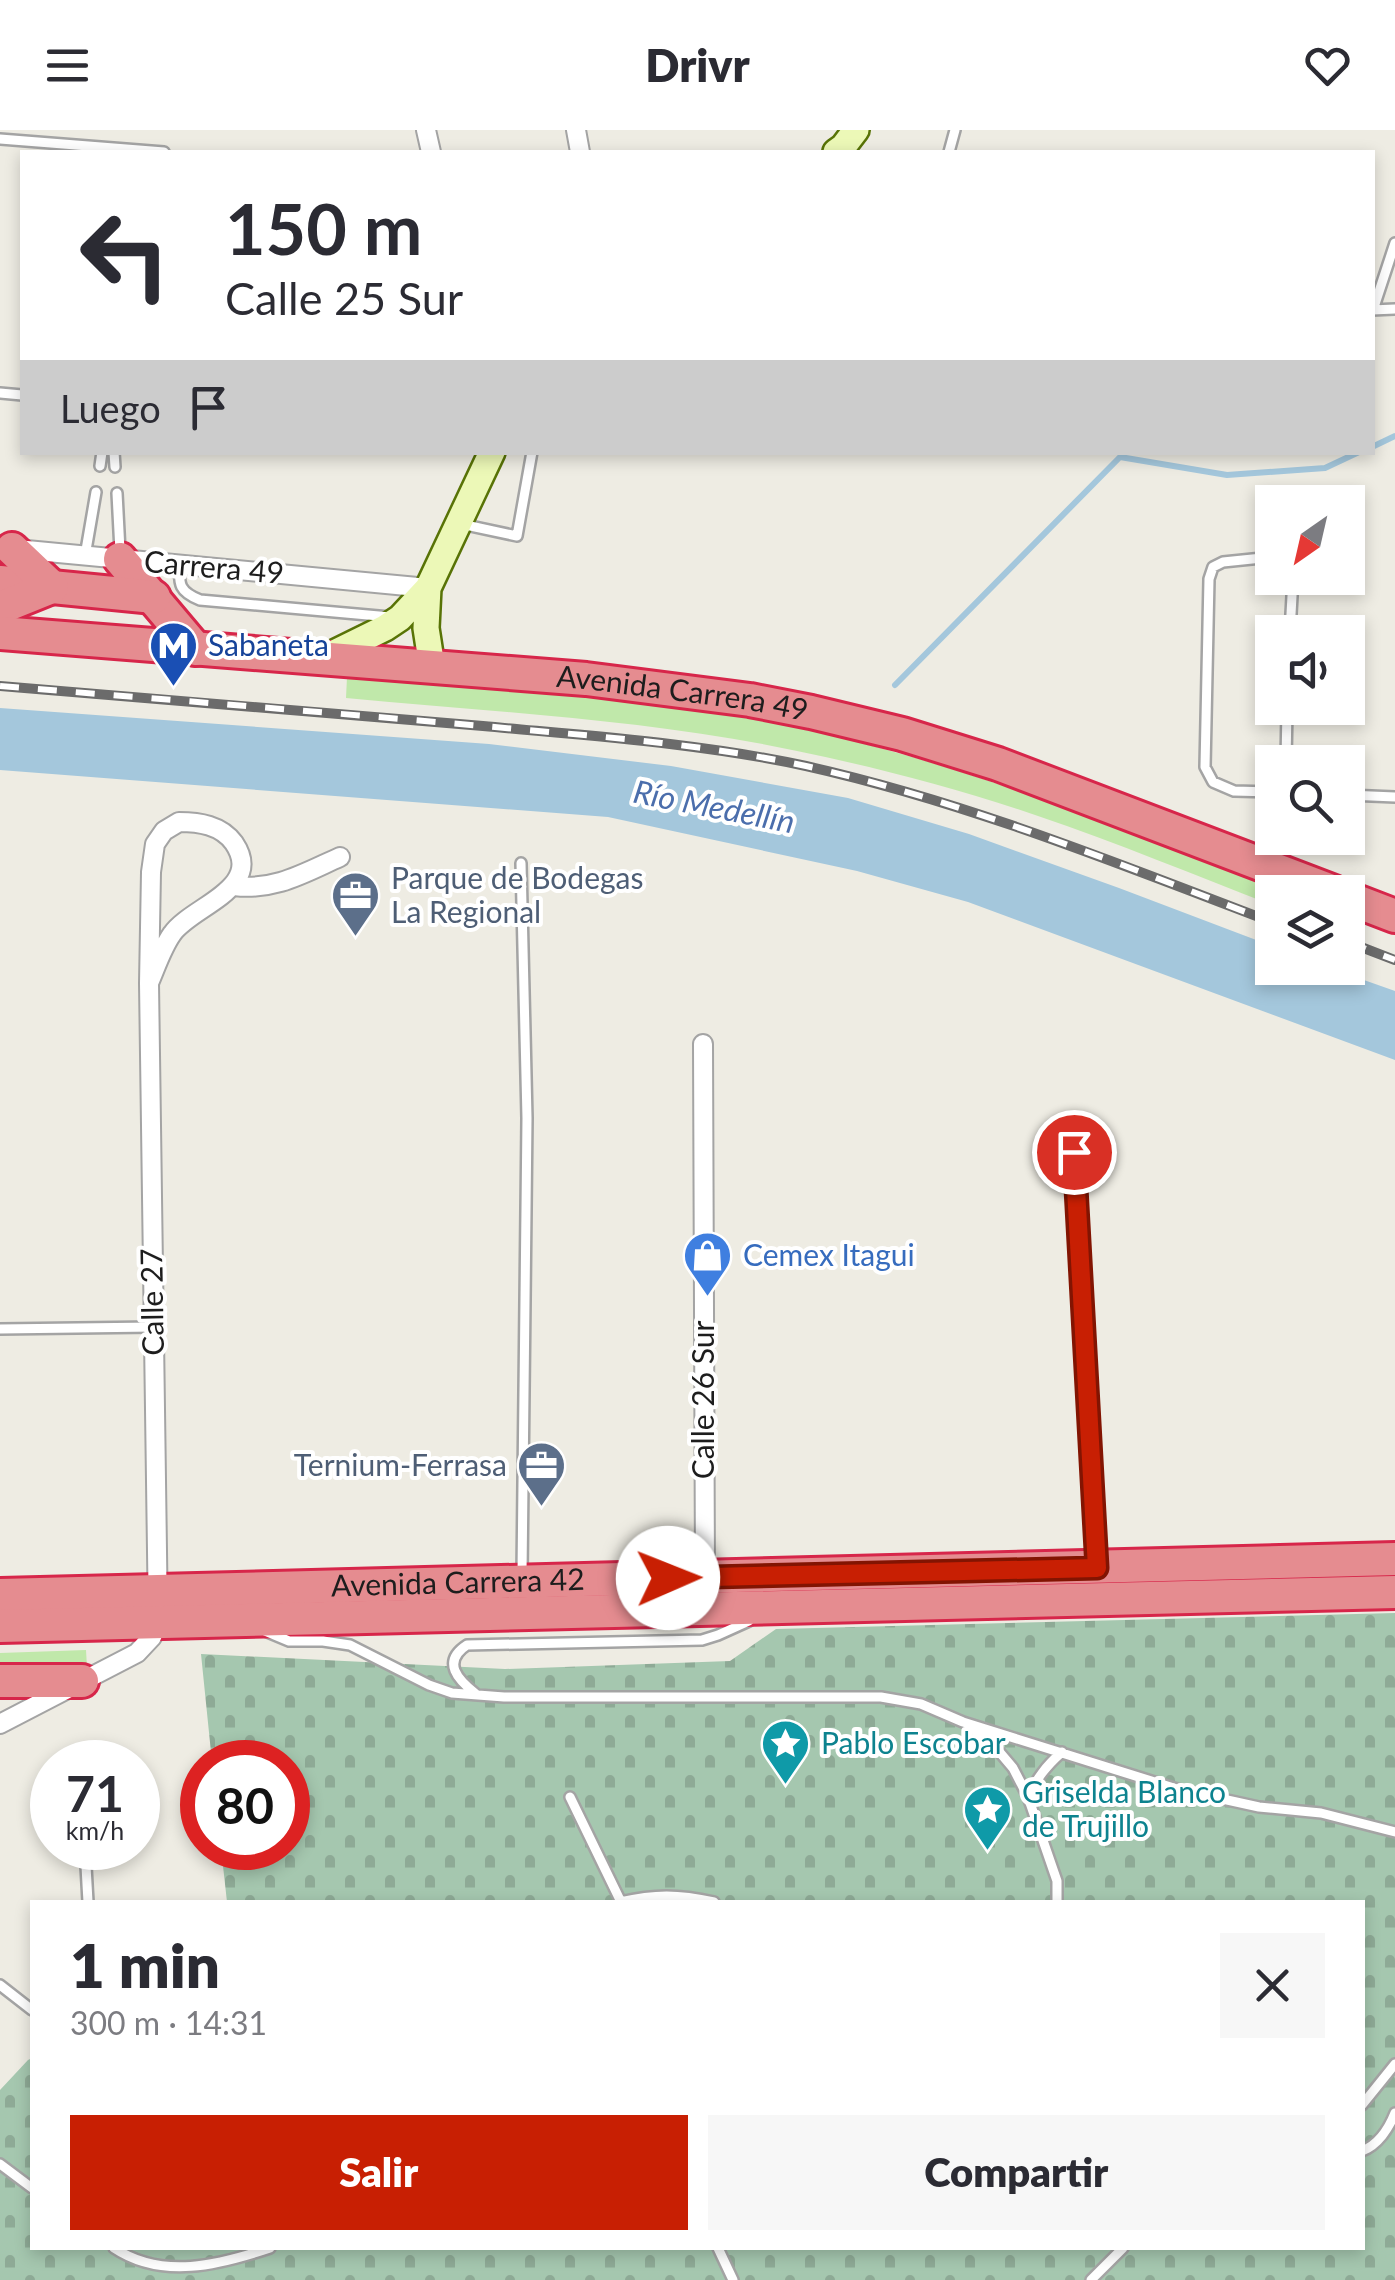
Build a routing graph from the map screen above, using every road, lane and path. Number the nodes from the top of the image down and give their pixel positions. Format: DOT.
graph roads {
  1 [pos="856,130"];
  2 [pos="0,139"];
  3 [pos="114,150"];
  4 [pos="839,150"];
  5 [pos="1395,243"];
  6 [pos="1375,304"];
  7 [pos="102,455"];
  8 [pos="114,455"];
  9 [pos="491,455"];
  10 [pos="532,455"];
  11 [pos="100,466"];
  12 [pos="115,467"];
  13 [pos="96,492"];
  14 [pos="117,493"];
  15 [pos="458,523"];
  16 [pos="6,548"];
  17 [pos="85,556"];
  18 [pos="120,559"];
  19 [pos="1255,559"];
  20 [pos="180,564"];
  21 [pos="0,582"];
  22 [pos="52,587"];
  23 [pos="154,597"];
  24 [pos="427,599"];
  25 [pos="0,608"];
  26 [pos="400,618"];
  27 [pos="0,633"];
  28 [pos="196,648"];
  29 [pos="322,658"];
  30 [pos="432,667"];
  31 [pos="1255,792"];
  32 [pos="1365,796"];
  33 [pos="1395,797"];
  34 [pos="340,857"];
  35 [pos="521,863"];
  36 [pos="1289,875"];
  37 [pos="234,886"];
  38 [pos="1365,905"];
  39 [pos="1395,916"];
  40 [pos="149,983"];
  41 [pos="703,1044"];
  42 [pos="1074,1152"];
  43 [pos="154,1327"];
  44 [pos="0,1329"];
  45 [pos="1395,1560"];
  46 [pos="1097,1568"];
  47 [pos="906,1572"];
  48 [pos="705,1577"];
  49 [pos="522,1582"];
  50 [pos="1395,1592"];
  51 [pos="0,1594"];
  52 [pos="1010,1603"];
  53 [pos="158,1606"];
  54 [pos="776,1608"];
  55 [pos="228,1620"];
  56 [pos="0,1626"];
  57 [pos="82,1681"];
  58 [pos="0,1682"];
  59 [pos="478,1695"];
  60 [pos="963,1722"];
  61 [pos="0,1724"];
  62 [pos="1062,1752"];
  63 [pos="570,1797"];
  64 [pos="1028,1797"];
  65 [pos="1395,1832"];
  66 [pos="86,1870"];
  67 [pos="88,1900"];
  68 [pos="619,1900"];
  69 [pos="630,1900"];
  70 [pos="705,1900"];
  71 [pos="1057,1900"];
  72 [pos="0,1985"];
  73 [pos="30,2008"];
  74 [pos="1395,2064"];
  75 [pos="1365,2101"];
  76 [pos="1395,2113"];
  77 [pos="1365,2151"];
  78 [pos="0,2164"];
  79 [pos="30,2186"];
  80 [pos="117,2250"];
  81 [pos="264,2250"];
  82 [pos="719,2250"];
  83 [pos="1121,2250"];
  84 [pos="732,2280"];
  85 [pos="1091,2280"];
  1 -- 4 [label="street"];
  2 -- 3 [label="lane"];
  5 -- 6 [label="lane"];
  7 -- 11 [label="lane"];
  8 -- 12 [label="lane"];
  9 -- 15 [label="street"];
  10 -- 15 [label="lane"];
  13 -- 17 [label="lane"];
  14 -- 18 [label="lane"];
  15 -- 24 [label="street"];
  16 -- 17 [label="street, Carrera 49"];
  16 -- 22 [label="highway"];
  17 -- 18 [label="street, Carrera 49"];
  18 -- 20 [label="street, Carrera 49"];
  18 -- 23 [label="highway"];
  19 -- 31 [label="lane"];
  20 -- 24 [label="street, Carrera 49"];
  20 -- 26 [label="lane"];
  21 -- 22 [label="highway"];
  22 -- 23 [label="highway"];
  22 -- 25 [label="highway"];
  23 -- 28 [label="highway"];
  24 -- 26 [label="street"];
  24 -- 30 [label="street"];
  26 -- 29 [label="street"];
  27 -- 28 [label="highway, Avenida Carrera 49"];
  28 -- 29 [label="highway, Avenida Carrera 49"];
  29 -- 30 [label="highway, Avenida Carrera 49"];
  30 -- 36 [label="highway, Avenida Carrera 49"];
  32 -- 33 [label="lane"];
  34 -- 37 [label="street, Calle 27"];
  35 -- 49 [label="lane"];
  37 -- 40 [label="street, Calle 27"];
  37 -- 40 [label="street, Calle 27"];
  38 -- 39 [label="highway"];
  40 -- 43 [label="street, Calle 27"];
  41 -- 48 [label="street, Calle 26 Sur"];
  42 -- 46 [label="street"];
  43 -- 44 [label="lane"];
  43 -- 53 [label="street, Calle 27"];
  45 -- 46 [label="highway, Avenida Carrera 42"];
  46 -- 47 [label="highway, Avenida Carrera 42"];
  47 -- 48 [label="highway, Avenida Carrera 42"];
  47 -- 52 [label="highway"];
  48 -- 49 [label="highway, Avenida Carrera 42"];
  49 -- 53 [label="highway, Avenida Carrera 42"];
  50 -- 52 [label="highway, Avenida Carrera 42"];
  51 -- 53 [label="highway, Avenida Carrera 42"];
  52 -- 54 [label="highway, Avenida Carrera 42"];
  53 -- 55 [label="highway, Avenida Carrera 42"];
  53 -- 56 [label="highway, Avenida Carrera 42"];
  53 -- 57 [label="street"];
  54 -- 55 [label="highway, Avenida Carrera 42"];
  54 -- 59 [label="lane"];
  55 -- 59 [label="lane"];
  57 -- 58 [label="highway"];
  57 -- 61 [label="street"];
  59 -- 60 [label="lane"];
  60 -- 62 [label="lane"];
  60 -- 64 [label="lane"];
  62 -- 64 [label="lane"];
  62 -- 65 [label="lane"];
  63 -- 68 [label="lane"];
  64 -- 71 [label="lane"];
  66 -- 67 [label="lane"];
  69 -- 70 [label="lane"];
  72 -- 73 [label="lane"];
  74 -- 75 [label="lane"];
  76 -- 77 [label="lane"];
  78 -- 79 [label="lane"];
  80 -- 81 [label="lane"];
  82 -- 84 [label="lane"];
  83 -- 85 [label="lane"];
}
